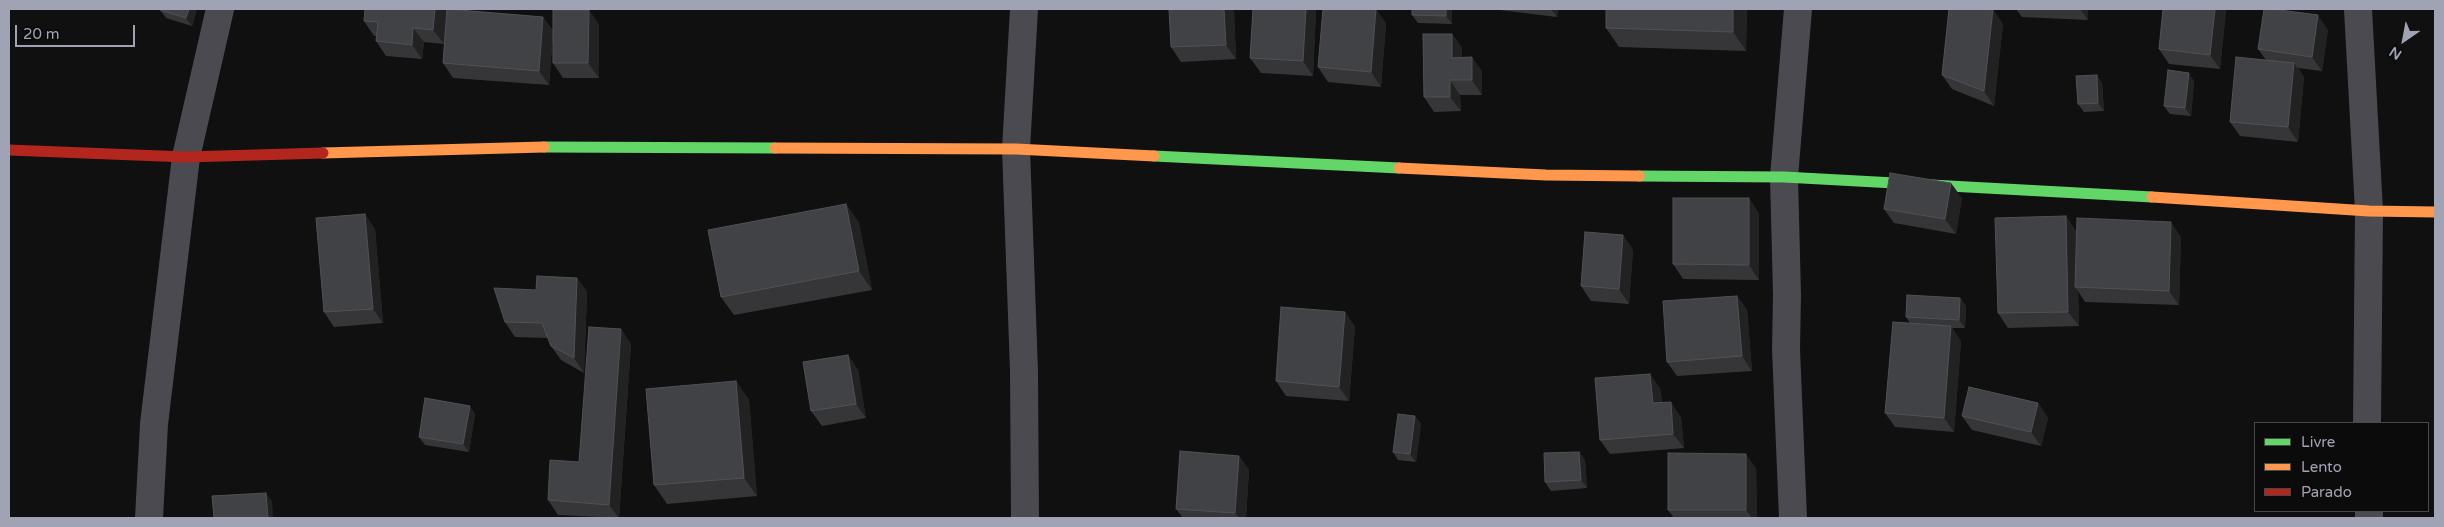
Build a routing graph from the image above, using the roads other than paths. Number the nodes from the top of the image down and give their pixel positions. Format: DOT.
graph roads {
  1 [pos="220,9"];
  2 [pos="1024,9"];
  3 [pos="1798,9"];
  4 [pos="2358,9"];
  5 [pos="1016,149"];
  6 [pos="9,150"];
  7 [pos="186,157"];
  8 [pos="1784,177"];
  9 [pos="2369,211"];
  10 [pos="2435,212"];
  11 [pos="2367,422"];
  12 [pos="149,518"];
  13 [pos="1025,518"];
  14 [pos="1793,518"];
  1 -- 7 [label="street"];
  2 -- 5 [label="street"];
  3 -- 8 [label="street"];
  4 -- 9 [label="street"];
  5 -- 7 [label="street"];
  5 -- 8 [label="street"];
  5 -- 13 [label="street"];
  6 -- 7 [label="street"];
  7 -- 12 [label="street"];
  8 -- 9 [label="street"];
  8 -- 14 [label="street"];
  9 -- 10 [label="street"];
  9 -- 11 [label="street"];
}
